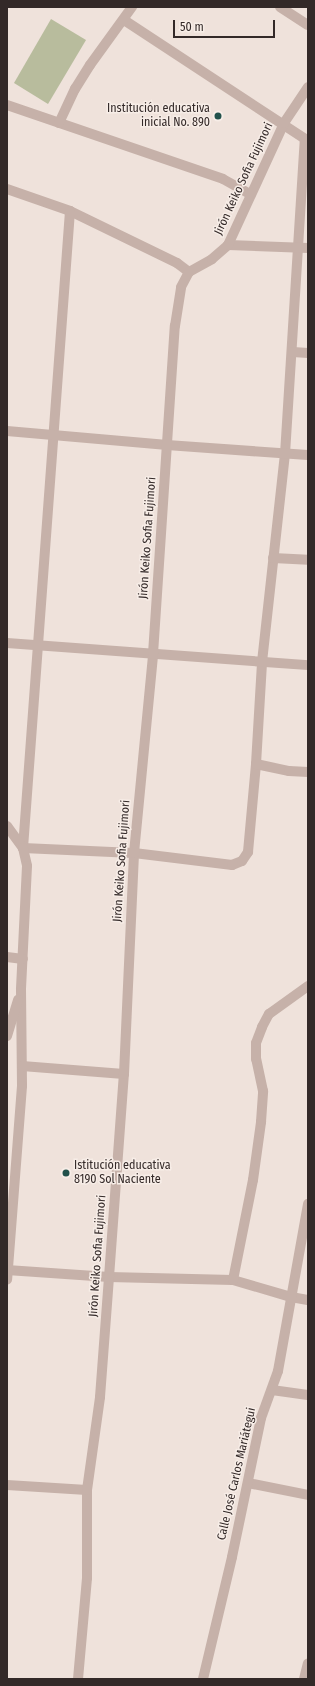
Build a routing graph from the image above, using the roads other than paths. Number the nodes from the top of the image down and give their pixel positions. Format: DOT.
graph roads {
  1 [pos="132,7"];
  2 [pos="280,7"];
  3 [pos="124,20"];
  4 [pos="308,25"];
  5 [pos="308,87"];
  6 [pos="7,105"];
  7 [pos="59,123"];
  8 [pos="284,123"];
  9 [pos="307,140"];
  10 [pos="7,189"];
  11 [pos="250,194"];
  12 [pos="70,211"];
  13 [pos="228,245"];
  14 [pos="297,248"];
  15 [pos="308,248"];
  16 [pos="189,272"];
  17 [pos="293,352"];
  18 [pos="308,353"];
  19 [pos="7,431"];
  20 [pos="54,435"];
  21 [pos="167,445"];
  22 [pos="285,454"];
  23 [pos="308,455"];
  24 [pos="273,558"];
  25 [pos="308,560"];
  26 [pos="7,643"];
  27 [pos="37,645"];
  28 [pos="153,654"];
  29 [pos="262,662"];
  30 [pos="308,665"];
  31 [pos="256,764"];
  32 [pos="308,772"];
  33 [pos="7,826"];
  34 [pos="23,848"];
  35 [pos="134,853"];
  36 [pos="7,957"];
  37 [pos="23,959"];
  38 [pos="308,986"];
  39 [pos="22,990"];
  40 [pos="7,1036"];
  41 [pos="22,1066"];
  42 [pos="124,1074"];
  43 [pos="308,1204"];
  44 [pos="7,1273"];
  45 [pos="109,1277"];
  46 [pos="233,1280"];
  47 [pos="291,1297"];
  48 [pos="308,1300"];
  49 [pos="272,1390"];
  50 [pos="308,1395"];
  51 [pos="248,1483"];
  52 [pos="7,1485"];
  53 [pos="87,1490"];
  54 [pos="308,1495"];
  55 [pos="308,1663"];
  56 [pos="78,1679"];
  57 [pos="203,1679"];
  58 [pos="304,1679"];
  1 -- 3 [label="street"];
  2 -- 4 [label="street"];
  3 -- 7 [label="street"];
  3 -- 8 [label="street"];
  5 -- 8 [label="street, Jirón Keiko Sofia Fujimori"];
  6 -- 7 [label="street"];
  7 -- 11 [label="street"];
  8 -- 9 [label="street"];
  8 -- 11 [label="street, Jirón Keiko Sofia Fujimori"];
  9 -- 14 [label="street"];
  10 -- 12 [label="street"];
  11 -- 13 [label="street, Jirón Keiko Sofia Fujimori"];
  12 -- 16 [label="street"];
  12 -- 20 [label="street"];
  13 -- 14 [label="street"];
  13 -- 16 [label="street, Jirón Keiko Sofia Fujimori"];
  14 -- 15 [label="street"];
  14 -- 17 [label="street"];
  16 -- 21 [label="street, Jirón Keiko Sofia Fujimori"];
  17 -- 18 [label="street"];
  17 -- 22 [label="street"];
  19 -- 20 [label="street"];
  20 -- 21 [label="street"];
  20 -- 27 [label="street"];
  21 -- 22 [label="street"];
  21 -- 28 [label="street, Jirón Keiko Sofia Fujimori"];
  22 -- 23 [label="street"];
  22 -- 24 [label="street"];
  24 -- 25 [label="street"];
  24 -- 29 [label="street"];
  26 -- 27 [label="street"];
  27 -- 28 [label="street"];
  27 -- 34 [label="street"];
  28 -- 29 [label="street"];
  28 -- 35 [label="street, Jirón Keiko Sofia Fujimori"];
  29 -- 30 [label="street"];
  29 -- 31 [label="street"];
  31 -- 32 [label="street"];
  31 -- 35 [label="street"];
  33 -- 34 [label="street"];
  34 -- 35 [label="street"];
  34 -- 37 [label="street"];
  35 -- 42 [label="street, Jirón Keiko Sofia Fujimori"];
  36 -- 37 [label="street"];
  37 -- 39 [label="street"];
  38 -- 46 [label="street"];
  39 -- 40 [label="street"];
  39 -- 41 [label="street"];
  41 -- 42 [label="street"];
  41 -- 44 [label="street"];
  42 -- 45 [label="street, Jirón Keiko Sofia Fujimori"];
  43 -- 47 [label="street, Calle José Carlos Mariátegui"];
  44 -- 45 [label="street"];
  45 -- 46 [label="street"];
  45 -- 53 [label="street, Jirón Keiko Sofia Fujimori"];
  46 -- 47 [label="street"];
  47 -- 48 [label="street"];
  47 -- 49 [label="street, Calle José Carlos Mariátegui"];
  49 -- 50 [label="street"];
  49 -- 51 [label="street, Calle José Carlos Mariátegui"];
  51 -- 54 [label="street"];
  51 -- 57 [label="street, Calle José Carlos Mariátegui"];
  52 -- 53 [label="street"];
  53 -- 56 [label="street, Jirón Keiko Sofia Fujimori"];
  55 -- 58 [label="street"];
}
